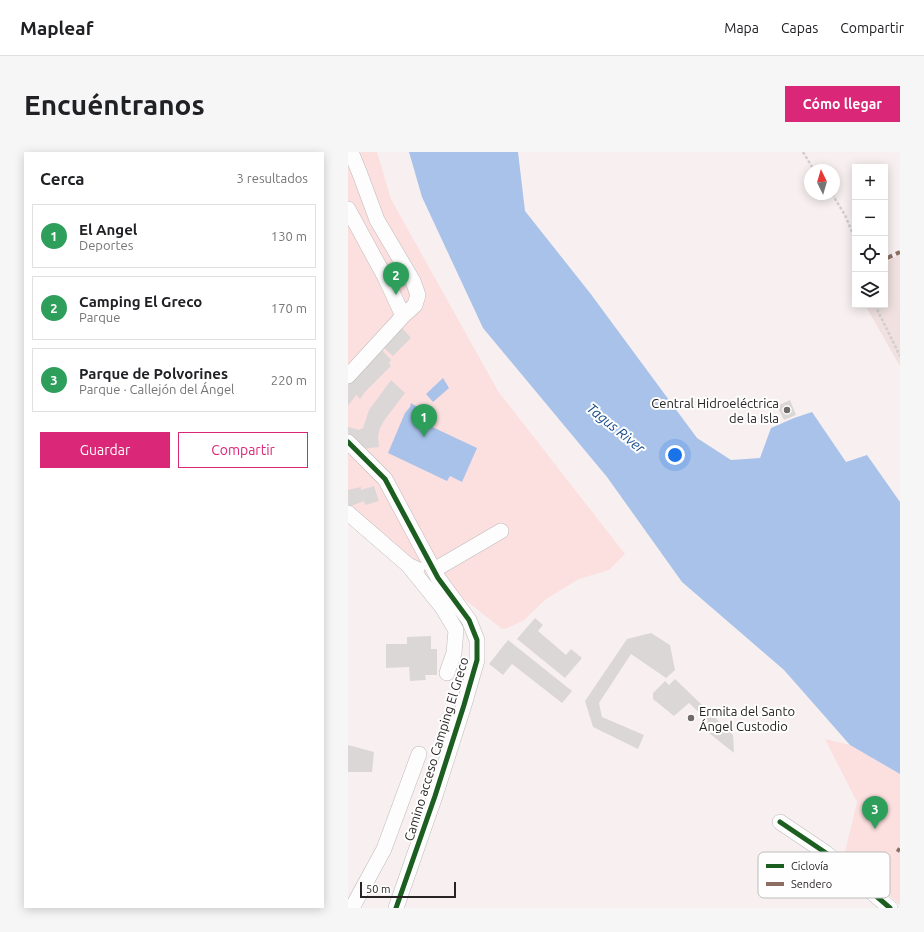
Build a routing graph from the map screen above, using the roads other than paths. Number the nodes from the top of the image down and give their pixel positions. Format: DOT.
graph roads {
  1 [pos="351,152"];
  2 [pos="348,209"];
  3 [pos="403,316"];
  4 [pos="348,376"];
  5 [pos="348,442"];
  6 [pos="348,513"];
  7 [pos="501,531"];
  8 [pos="408,565"];
  9 [pos="436,574"];
  10 [pos="447,673"];
  11 [pos="419,754"];
  12 [pos="780,822"];
  13 [pos="825,852"];
  14 [pos="878,898"];
  15 [pos="352,908"];
  16 [pos="396,908"];
  17 [pos="890,908"];
  1 -- 3 [label="street"];
  2 -- 3 [label="street"];
  3 -- 4 [label="street"];
  5 -- 9 [label="street, Camino acceso Camping El Greco"];
  6 -- 8 [label="street"];
  7 -- 9 [label="street"];
  8 -- 9 [label="street"];
  8 -- 10 [label="street"];
  9 -- 16 [label="street, Camino acceso Camping El Greco"];
  11 -- 15 [label="street"];
  12 -- 13 [label="street"];
  14 -- 17 [label="street"];
}
